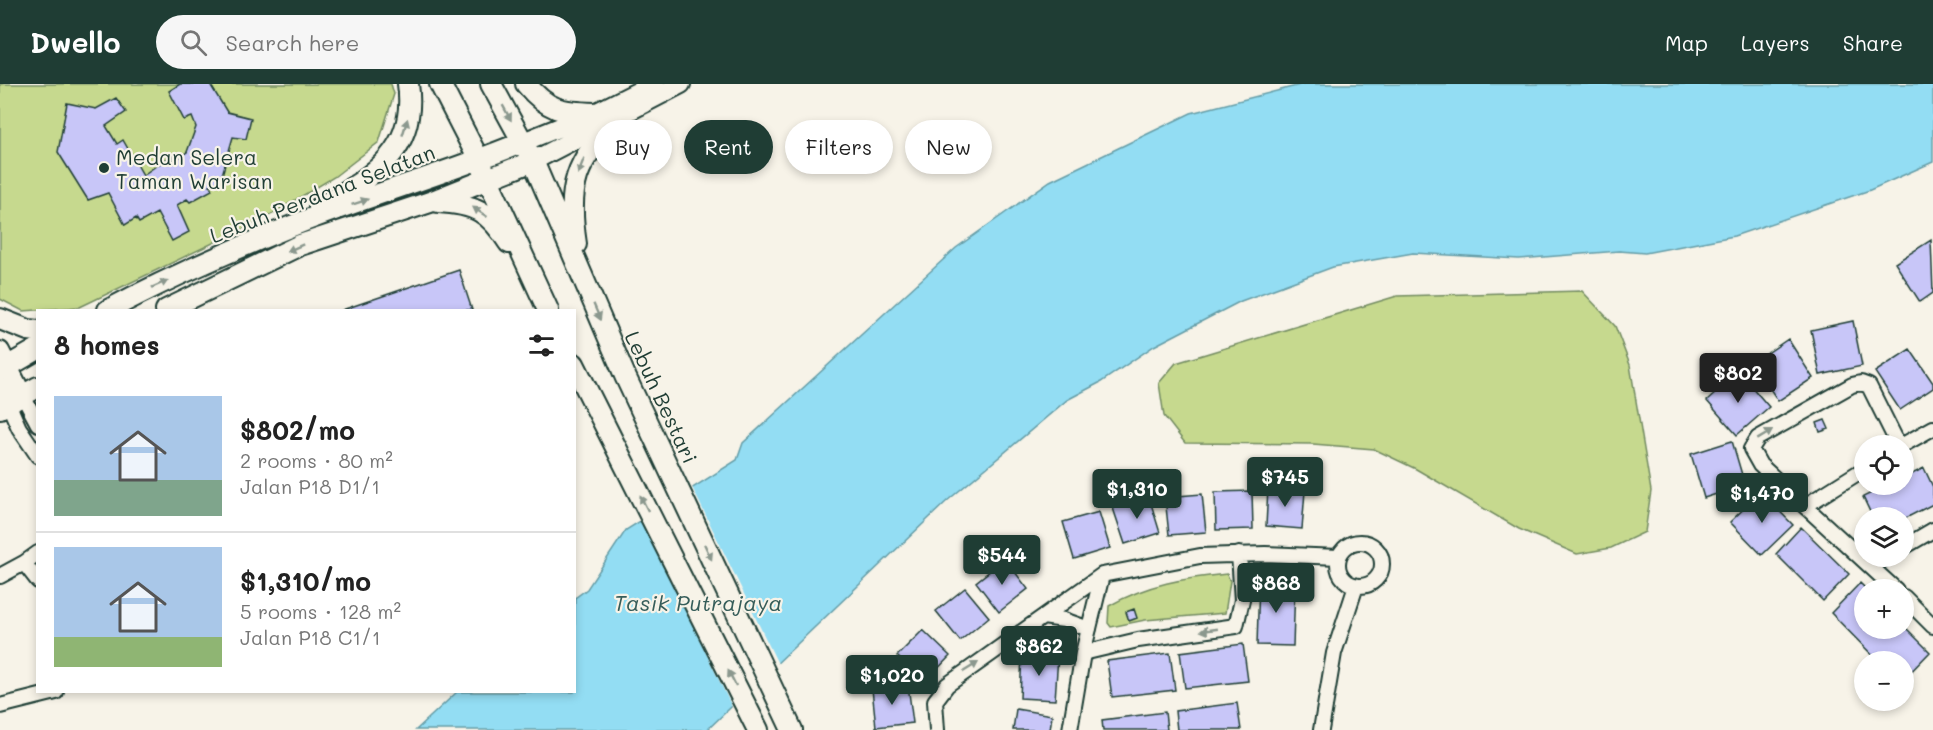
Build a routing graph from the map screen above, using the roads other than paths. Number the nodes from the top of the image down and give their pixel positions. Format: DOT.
graph roads {
  1 [pos="408,84"];
  2 [pos="440,84"];
  3 [pos="491,84"];
  4 [pos="526,84"];
  5 [pos="653,84"];
  6 [pos="681,84"];
  7 [pos="595,112"];
  8 [pos="615,120"];
  9 [pos="594,130"];
  10 [pos="523,142"];
  11 [pos="594,142"];
  12 [pos="479,160"];
  13 [pos="533,161"];
  14 [pos="488,181"];
  15 [pos="430,202"];
  16 [pos="283,229"];
  17 [pos="581,275"];
  18 [pos="110,309"];
  19 [pos="168,309"];
  20 [pos="547,309"];
  21 [pos="548,309"];
  22 [pos="0,319"];
  23 [pos="36,331"];
  24 [pos="36,350"];
  25 [pos="3,363"];
  26 [pos="576,368"];
  27 [pos="14,396"];
  28 [pos="36,422"];
  29 [pos="1933,428"];
  30 [pos="1894,435"];
  31 [pos="1914,438"];
  32 [pos="36,453"];
  33 [pos="1854,475"];
  34 [pos="1805,506"];
  35 [pos="1933,530"];
  36 [pos="1914,541"];
  37 [pos="1854,550"];
  38 [pos="36,554"];
  39 [pos="1239,554"];
  40 [pos="1339,557"];
  41 [pos="24,563"];
  42 [pos="1873,567"];
  43 [pos="1102,575"];
  44 [pos="0,576"];
  45 [pos="36,578"];
  46 [pos="1885,579"];
  47 [pos="1356,586"];
  48 [pos="1914,607"];
  49 [pos="1043,617"];
  50 [pos="1933,626"];
  51 [pos="1089,629"];
  52 [pos="1083,653"];
  53 [pos="51,693"];
  54 [pos="6,703"];
  55 [pos="0,712"];
  56 [pos="758,730"];
  57 [pos="792,730"];
  58 [pos="937,730"];
  59 [pos="1070,730"];
  60 [pos="1321,730"];
  16 -- 1 [label="main road, one-way"];
  2 -- 12 [label="main road"];
  3 -- 10 [label="main road, Lebuh Bestari, one-way"];
  4 -- 7 [label="main road"];
  5 -- 7 [label="street"];
  6 -- 8 [label="street"];
  7 -- 10 [label="street"];
  9 -- 13 [label="street"];
  10 -- 12 [label="main road, Lebuh Perdana Selatan"];
  10 -- 13 [label="main road, Lebuh Bestari"];
  11 -- 17 [label="main road, one-way"];
  12 -- 14 [label="main road"];
  16 -- 12 [label="main road, Lebuh Perdana Selatan, one-way"];
  13 -- 14 [label="main road, Lebuh Perdana Selatan"];
  13 -- 17 [label="main road, Lebuh Bestari"];
  14 -- 15 [label="main road, Lebuh Perdana Selatan"];
  14 -- 21 [label="main road"];
  15 -- 19 [label="main road, Lebuh Perdana Selatan, one-way"];
  20 -- 15 [label="main road, one-way"];
  18 -- 16 [label="main road, Lebuh Perdana Selatan, one-way"];
  17 -- 57 [label="main road, Lebuh Bestari, one-way"];
  22 -- 23 [label="main road"];
  24 -- 25 [label="main road"];
  25 -- 27 [label="street"];
  56 -- 26 [label="main road, one-way"];
  27 -- 28 [label="street"];
  27 -- 32 [label="street"];
  29 -- 31 [label="street"];
  34 -- 30 [label="street, one-way"];
  33 -- 34 [label="street"];
  34 -- 37 [label="street"];
  35 -- 36 [label="street"];
  38 -- 41 [label="street"];
  39 -- 40 [label="street"];
  39 -- 43 [label="street"];
  39 -- 52 [label="street, one-way"];
  40 -- 47 [label="street"];
  40 -- 47 [label="street"];
  41 -- 44 [label="street"];
  41 -- 45 [label="street"];
  42 -- 46 [label="street"];
  43 -- 49 [label="street"];
  43 -- 51 [label="street"];
  47 -- 60 [label="street"];
  48 -- 50 [label="street"];
  49 -- 51 [label="street"];
  58 -- 49 [label="street, one-way"];
  51 -- 52 [label="street"];
  52 -- 59 [label="street"];
  53 -- 54 [label="street"];
  54 -- 55 [label="street"];
}
